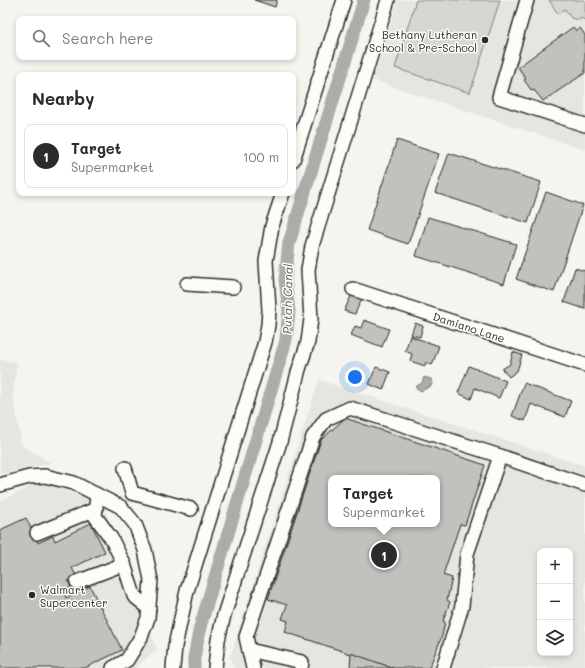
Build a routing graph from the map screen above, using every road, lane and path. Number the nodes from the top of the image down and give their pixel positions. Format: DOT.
graph roads {
  1 [pos="344,0"];
  2 [pos="388,0"];
  3 [pos="527,0"];
  4 [pos="585,125"];
  5 [pos="296,151"];
  6 [pos="282,196"];
  7 [pos="187,284"];
  8 [pos="233,286"];
  9 [pos="353,289"];
  10 [pos="585,365"];
  11 [pos="500,456"];
  12 [pos="125,468"];
  13 [pos="0,485"];
  14 [pos="585,485"];
  15 [pos="97,495"];
  16 [pos="96,509"];
  17 [pos="191,509"];
  18 [pos="37,533"];
  19 [pos="124,564"];
  20 [pos="77,582"];
  21 [pos="149,608"];
  22 [pos="249,650"];
  23 [pos="113,668"];
  24 [pos="173,668"];
  25 [pos="215,668"];
  26 [pos="253,668"];
  27 [pos="301,668"];
  28 [pos="443,668"];
  1 -- 5 [label="street"];
  2 -- 25 [label="street"];
  3 -- 4 [label="street"];
  6 -- 24 [label="street"];
  7 -- 8 [label="street"];
  9 -- 10 [label="street, Damiano Lane"];
  11 -- 14 [label="street"];
  11 -- 22 [label="street"];
  11 -- 28 [label="street"];
  12 -- 17 [label="street"];
  13 -- 15 [label="street"];
  15 -- 16 [label="street"];
  15 -- 21 [label="street"];
  16 -- 18 [label="street"];
  16 -- 19 [label="street"];
  19 -- 20 [label="street"];
  19 -- 21 [label="street"];
  21 -- 23 [label="street"];
  22 -- 26 [label="street"];
  22 -- 27 [label="street"];
}
